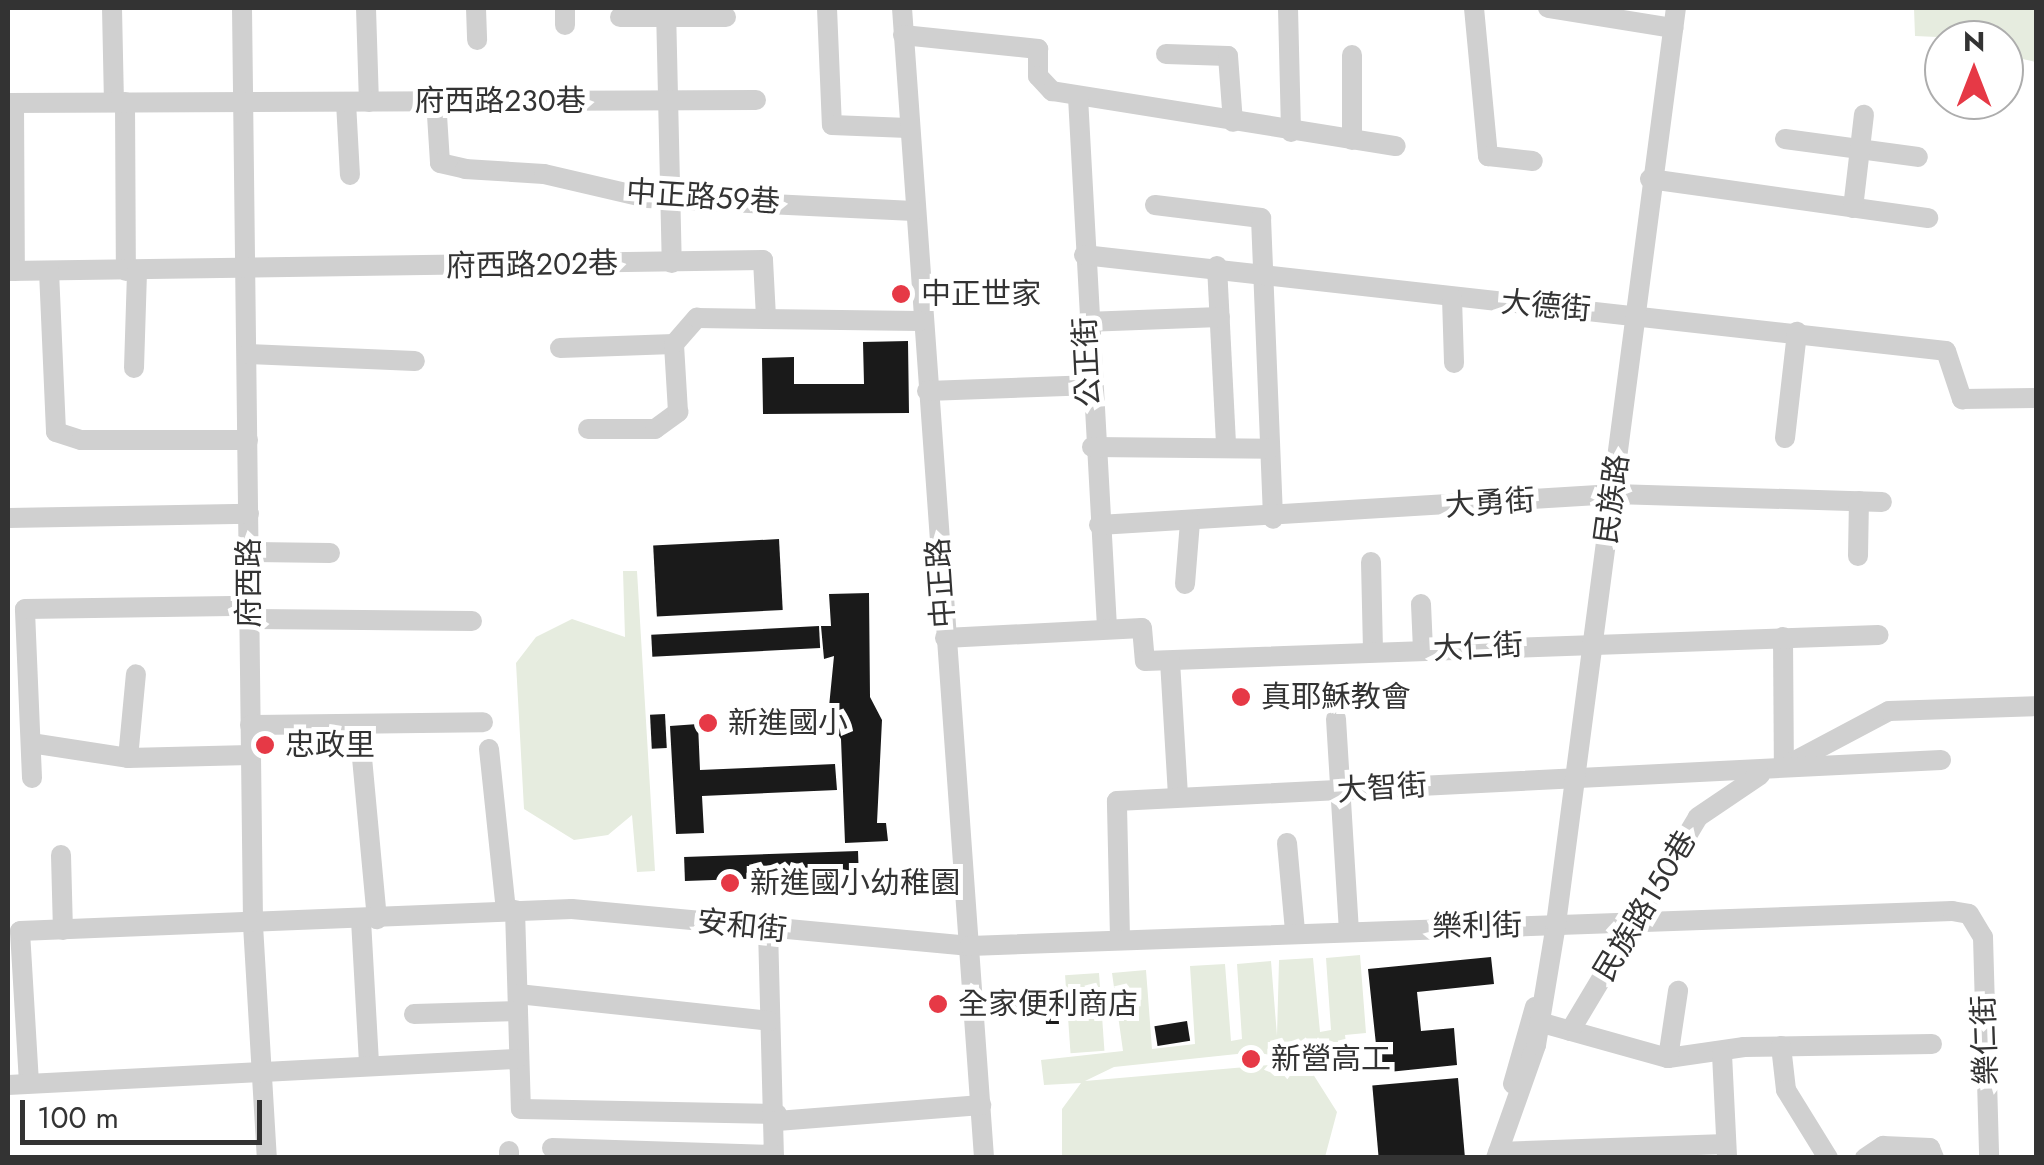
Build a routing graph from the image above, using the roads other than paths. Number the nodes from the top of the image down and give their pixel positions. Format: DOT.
graph roads {
  1 [pos="112,8"];
  2 [pos="242,8"];
  3 [pos="366,8"];
  4 [pos="476,8"];
  5 [pos="827,8"];
  6 [pos="902,8"];
  7 [pos="1288,8"];
  8 [pos="1474,8"];
  9 [pos="1548,8"];
  10 [pos="666,12"];
  11 [pos="620,17"];
  12 [pos="726,17"];
  13 [pos="1675,18"];
  14 [pos="903,34"];
  15 [pos="478,40"];
  16 [pos="1166,54"];
  17 [pos="1352,55"];
  18 [pos="1078,97"];
  19 [pos="436,100"];
  20 [pos="756,100"];
  21 [pos="120,102"];
  22 [pos="244,102"];
  23 [pos="346,102"];
  24 [pos="369,102"];
  25 [pos="666,102"];
  26 [pos="10,103"];
  27 [pos="1864,115"];
  28 [pos="1233,122"];
  29 [pos="908,128"];
  30 [pos="1291,132"];
  31 [pos="1785,139"];
  32 [pos="1352,140"];
  33 [pos="1396,146"];
  34 [pos="1860,148"];
  35 [pos="1918,158"];
  36 [pos="1533,161"];
  37 [pos="350,176"];
  38 [pos="1650,179"];
  39 [pos="669,198"];
  40 [pos="1155,205"];
  41 [pos="1853,208"];
  42 [pos="914,211"];
  43 [pos="1928,218"];
  44 [pos="1084,255"];
  45 [pos="672,263"];
  46 [pos="1217,266"];
  47 [pos="131,270"];
  48 [pos="245,270"];
  49 [pos="11,271"];
  50 [pos="50,271"];
  51 [pos="1262,275"];
  52 [pos="1452,298"];
  53 [pos="1636,313"];
  54 [pos="766,316"];
  55 [pos="1220,317"];
  56 [pos="920,321"];
  57 [pos="1085,322"];
  58 [pos="1798,332"];
  59 [pos="674,344"];
  60 [pos="560,348"];
  61 [pos="247,354"];
  62 [pos="415,360"];
  63 [pos="1454,363"];
  64 [pos="134,368"];
  65 [pos="1087,385"];
  66 [pos="927,390"];
  67 [pos="2036,398"];
  68 [pos="588,429"];
  69 [pos="1785,438"];
  70 [pos="248,440"];
  71 [pos="1226,444"];
  72 [pos="1092,447"];
  73 [pos="1270,449"];
  74 [pos="1614,494"];
  75 [pos="1859,501"];
  76 [pos="1882,502"];
  77 [pos="249,514"];
  78 [pos="8,518"];
  79 [pos="1273,519"];
  80 [pos="1190,522"];
  81 [pos="1099,525"];
  82 [pos="249,552"];
  83 [pos="330,554"];
  84 [pos="1858,556"];
  85 [pos="1371,562"];
  86 [pos="1185,584"];
  87 [pos="1421,604"];
  88 [pos="249,612"];
  89 [pos="472,621"];
  90 [pos="1107,627"];
  91 [pos="1879,635"];
  92 [pos="1783,637"];
  93 [pos="945,638"];
  94 [pos="1591,640"];
  95 [pos="1423,650"];
  96 [pos="1373,652"];
  97 [pos="1170,661"];
  98 [pos="136,674"];
  99 [pos="2036,706"];
  100 [pos="1336,719"];
  101 [pos="482,722"];
  102 [pos="250,725"];
  103 [pos="31,742"];
  104 [pos="361,747"];
  105 [pos="488,749"];
  106 [pos="250,755"];
  107 [pos="128,758"];
  108 [pos="1941,760"];
  109 [pos="1784,767"];
  110 [pos="1573,775"];
  111 [pos="32,778"];
  112 [pos="1340,792"];
  113 [pos="1178,797"];
  114 [pos="1287,843"];
  115 [pos="61,855"];
  116 [pos="511,910"];
  117 [pos="369,920"];
  118 [pos="1638,922"];
  119 [pos="1556,924"];
  120 [pos="1980,924"];
  121 [pos="253,925"];
  122 [pos="768,929"];
  123 [pos="1349,929"];
  124 [pos="62,930"];
  125 [pos="1295,932"];
  126 [pos="1120,938"];
  127 [pos="970,946"];
  128 [pos="1543,990"];
  129 [pos="1678,991"];
  130 [pos="518,1003"];
  131 [pos="414,1014"];
  132 [pos="770,1020"];
  133 [pos="1539,1022"];
  134 [pos="1570,1031"];
  135 [pos="1932,1044"];
  136 [pos="1781,1046"];
  137 [pos="1722,1054"];
  138 [pos="1668,1058"];
  139 [pos="516,1060"];
  140 [pos="368,1063"];
  141 [pos="261,1069"];
  142 [pos="18,1084"];
  143 [pos="981,1104"];
  144 [pos="1510,1106"];
  145 [pos="777,1118"];
  146 [pos="552,1148"];
  147 [pos="1726,1151"];
  148 [pos="1497,1155"];
  149 [pos="774,1156"];
  150 [pos="267,1158"];
  151 [pos="984,1158"];
  152 [pos="1828,1158"];
  153 [pos="1865,1158"];
  154 [pos="1934,1158"];
  155 [pos="1989,1158"];
  1 -- 21 [label="street"];
  2 -- 22 [label="street, 府西路"];
  3 -- 24 [label="street"];
  4 -- 15 [label="street"];
  5 -- 29 [label="street"];
  6 -- 14 [label="street, 中正路"];
  7 -- 30 [label="street"];
  8 -- 36 [label="street"];
  9 -- 13 [label="street"];
  10 -- 11 [label="street"];
  10 -- 12 [label="street"];
  10 -- 25 [label="street"];
  13 -- 38 [label="street, 民族路"];
  14 -- 18 [label="street"];
  14 -- 29 [label="street, 中正路"];
  16 -- 28 [label="street"];
  17 -- 32 [label="street"];
  18 -- 28 [label="street"];
  18 -- 44 [label="street, 公正街"];
  19 -- 24 [label="street, 府西路230巷"];
  19 -- 25 [label="street, 府西路230巷"];
  19 -- 39 [label="street, 中正路59巷"];
  20 -- 25 [label="street, 府西路230巷"];
  21 -- 22 [label="street, 府西路230巷"];
  21 -- 26 [label="street, 府西路230巷"];
  21 -- 47 [label="street"];
  22 -- 23 [label="street, 府西路230巷"];
  22 -- 48 [label="street, 府西路"];
  23 -- 24 [label="street, 府西路230巷"];
  23 -- 37 [label="street"];
  25 -- 39 [label="street"];
  26 -- 49 [label="street"];
  27 -- 34 [label="street"];
  28 -- 30 [label="street"];
  29 -- 42 [label="street, 中正路"];
  30 -- 32 [label="street"];
  31 -- 34 [label="street"];
  32 -- 33 [label="street"];
  34 -- 35 [label="street"];
  34 -- 41 [label="street"];
  38 -- 41 [label="street"];
  38 -- 53 [label="street, 民族路"];
  39 -- 42 [label="street, 中正路59巷"];
  39 -- 45 [label="street"];
  40 -- 51 [label="street"];
  41 -- 43 [label="street"];
  42 -- 56 [label="street, 中正路"];
  44 -- 46 [label="street, 大德街"];
  44 -- 57 [label="street, 公正街"];
  45 -- 48 [label="street, 府西路202巷"];
  45 -- 54 [label="street, 府西路202巷"];
  46 -- 51 [label="street, 大德街"];
  46 -- 55 [label="street"];
  47 -- 48 [label="street, 府西路202巷"];
  47 -- 50 [label="street, 府西路202巷"];
  47 -- 64 [label="street"];
  48 -- 61 [label="street, 府西路"];
  49 -- 50 [label="street, 府西路202巷"];
  50 -- 70 [label="street"];
  51 -- 52 [label="street, 大德街"];
  51 -- 73 [label="street"];
  52 -- 53 [label="street, 大德街"];
  52 -- 63 [label="street"];
  53 -- 58 [label="street, 大德街"];
  53 -- 74 [label="street, 民族路"];
  54 -- 56 [label="street"];
  54 -- 59 [label="street"];
  55 -- 57 [label="street"];
  55 -- 71 [label="street"];
  56 -- 66 [label="street, 中正路"];
  57 -- 65 [label="street, 公正街"];
  58 -- 67 [label="street, 大德街"];
  58 -- 69 [label="street"];
  59 -- 60 [label="street"];
  59 -- 68 [label="street"];
  61 -- 62 [label="street"];
  61 -- 70 [label="street, 府西路"];
  65 -- 66 [label="street"];
  65 -- 72 [label="street, 公正街"];
  66 -- 93 [label="street, 中正路"];
  70 -- 77 [label="street, 府西路"];
  71 -- 72 [label="street"];
  71 -- 73 [label="street"];
  72 -- 81 [label="street, 公正街"];
  73 -- 79 [label="street"];
  74 -- 75 [label="street, 大勇街"];
  74 -- 79 [label="street, 大勇街"];
  74 -- 94 [label="street, 民族路"];
  75 -- 76 [label="street, 大勇街"];
  75 -- 84 [label="street"];
  77 -- 78 [label="street"];
  77 -- 82 [label="street, 府西路"];
  79 -- 80 [label="street, 大勇街"];
  80 -- 81 [label="street, 大勇街"];
  80 -- 86 [label="street"];
  81 -- 90 [label="street, 公正街"];
  82 -- 83 [label="street"];
  82 -- 88 [label="street, 府西路"];
  85 -- 96 [label="street"];
  87 -- 95 [label="street"];
  88 -- 89 [label="street"];
  88 -- 102 [label="street, 府西路"];
  88 -- 103 [label="street"];
  90 -- 93 [label="street"];
  90 -- 97 [label="street"];
  91 -- 92 [label="street, 大仁街"];
  92 -- 94 [label="street, 大仁街"];
  92 -- 109 [label="street"];
  93 -- 127 [label="street, 中正路"];
  94 -- 95 [label="street, 大仁街"];
  94 -- 110 [label="street, 民族路"];
  95 -- 96 [label="street, 大仁街"];
  96 -- 97 [label="street, 大仁街"];
  97 -- 113 [label="street"];
  98 -- 107 [label="street"];
  99 -- 109 [label="street, 民族路150巷"];
  100 -- 112 [label="street"];
  101 -- 102 [label="street"];
  102 -- 106 [label="street, 府西路"];
  103 -- 107 [label="street"];
  103 -- 111 [label="street"];
  104 -- 117 [label="street"];
  105 -- 116 [label="street"];
  106 -- 107 [label="street"];
  106 -- 121 [label="street, 府西路"];
  108 -- 109 [label="street, 民族路150巷"];
  109 -- 110 [label="street, 大智街"];
  109 -- 118 [label="street, 民族路150巷"];
  110 -- 112 [label="street, 大智街"];
  110 -- 119 [label="street, 民族路"];
  112 -- 113 [label="street, 大智街"];
  112 -- 123 [label="street"];
  113 -- 126 [label="street, 大智街"];
  114 -- 125 [label="street"];
  115 -- 124 [label="street"];
  116 -- 117 [label="street, 安和街"];
  116 -- 122 [label="street, 安和街"];
  116 -- 130 [label="street"];
  117 -- 121 [label="street, 安和街"];
  117 -- 140 [label="street"];
  118 -- 119 [label="street, 樂利街"];
  118 -- 120 [label="street, 樂利街"];
  118 -- 134 [label="street, 民族路150巷"];
  119 -- 123 [label="street, 樂利街"];
  119 -- 128 [label="street, 民族路"];
  120 -- 155 [label="street, 樂仁街"];
  121 -- 124 [label="street, 安和街"];
  121 -- 141 [label="street, 府西路"];
  122 -- 127 [label="street, 安和街"];
  122 -- 132 [label="street"];
  123 -- 125 [label="street, 樂利街"];
  124 -- 142 [label="street, 安和街"];
  125 -- 126 [label="street, 樂利街"];
  126 -- 127 [label="street, 樂利街"];
  127 -- 143 [label="street, 中正路"];
  128 -- 133 [label="street, 民族路"];
  128 -- 144 [label="street, 民族路"];
  129 -- 138 [label="street"];
  130 -- 131 [label="street"];
  130 -- 132 [label="street"];
  130 -- 139 [label="street"];
  132 -- 145 [label="street"];
  133 -- 134 [label="street"];
  133 -- 144 [label="street, 民族路"];
  134 -- 138 [label="street"];
  135 -- 136 [label="street"];
  136 -- 137 [label="street"];
  136 -- 152 [label="street"];
  137 -- 138 [label="street"];
  137 -- 147 [label="street"];
  139 -- 140 [label="street"];
  139 -- 145 [label="street"];
  140 -- 141 [label="street"];
  141 -- 142 [label="street"];
  141 -- 150 [label="street, 府西路"];
  143 -- 145 [label="street"];
  143 -- 151 [label="street, 中正路"];
  144 -- 148 [label="street, 民族路"];
  145 -- 149 [label="street"];
  146 -- 149 [label="street"];
  147 -- 148 [label="street"];
  153 -- 154 [label="street"];
}
